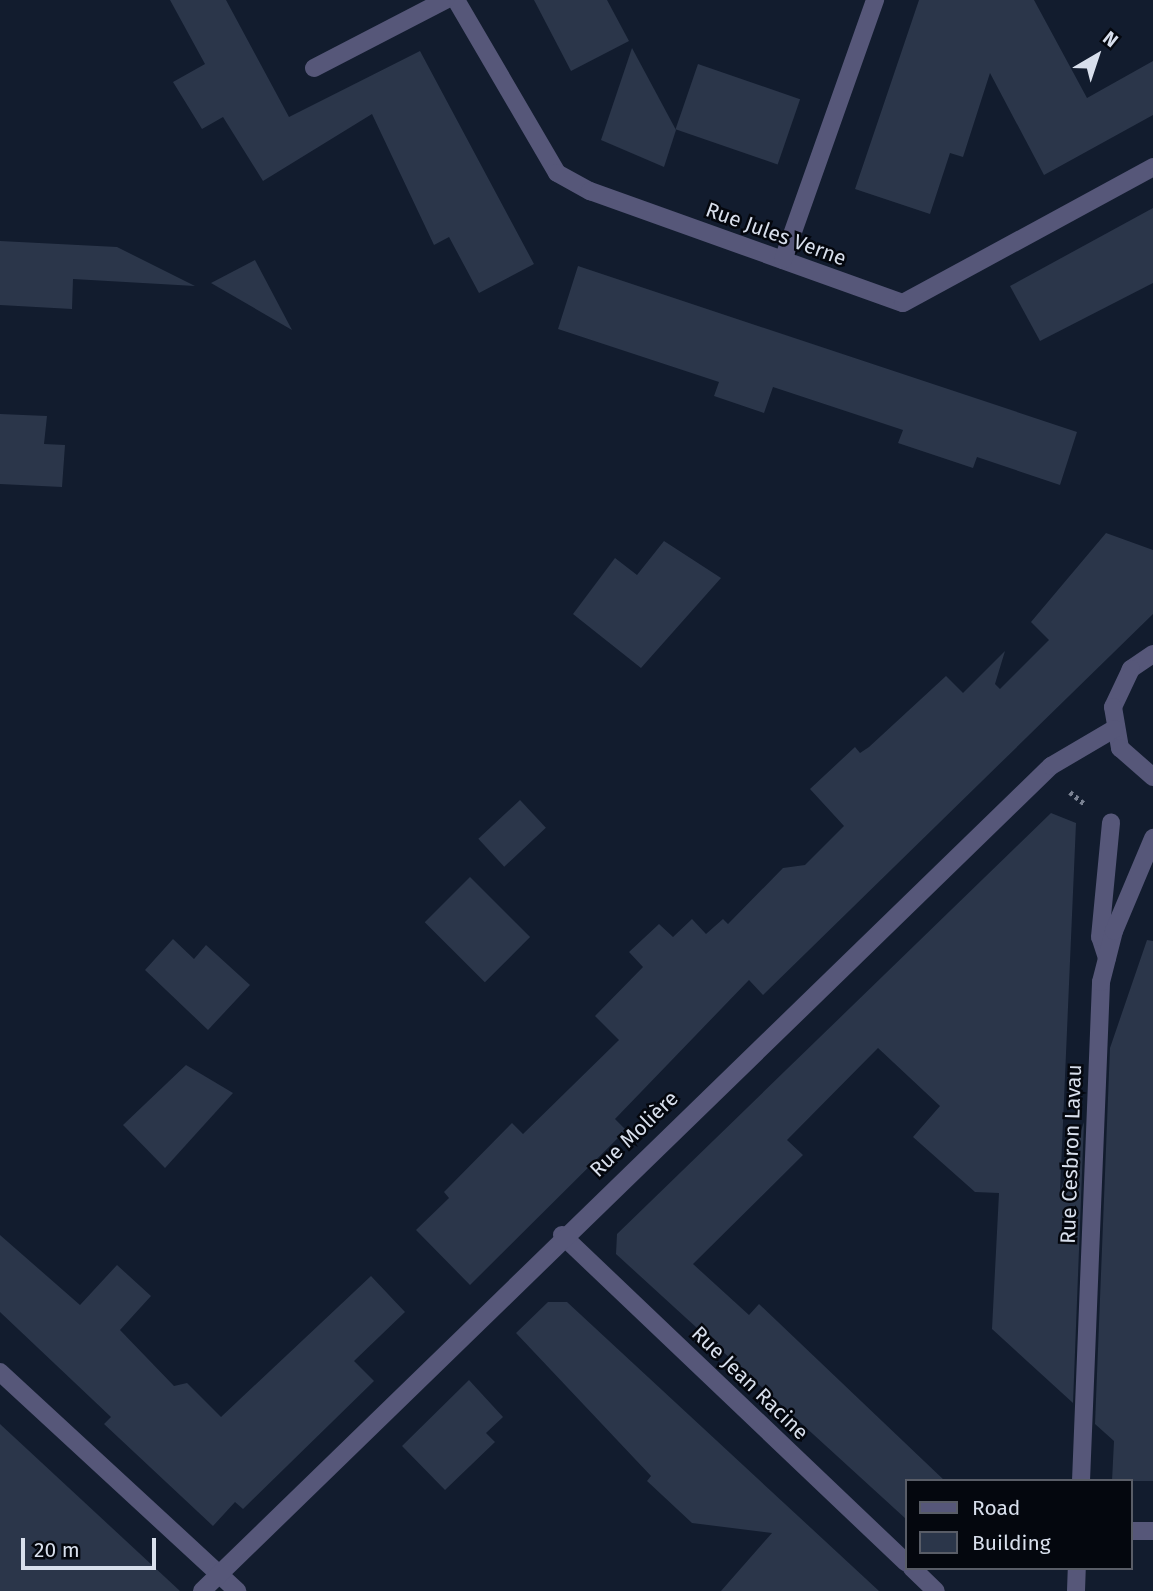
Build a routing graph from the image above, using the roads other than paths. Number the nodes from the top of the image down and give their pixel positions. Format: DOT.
graph roads {
  1 [pos="445,0"];
  2 [pos="456,0"];
  3 [pos="875,0"];
  4 [pos="314,68"];
  5 [pos="1153,167"];
  6 [pos="783,260"];
  7 [pos="1153,654"];
  8 [pos="1114,729"];
  9 [pos="1153,777"];
  10 [pos="1111,823"];
  11 [pos="1153,838"];
  12 [pos="1107,958"];
  13 [pos="562,1236"];
  14 [pos="0,1372"];
  15 [pos="1081,1479"];
  16 [pos="1132,1531"];
  17 [pos="1153,1531"];
  18 [pos="904,1561"];
  19 [pos="914,1570"];
  20 [pos="1077,1570"];
  21 [pos="219,1573"];
  22 [pos="202,1591"];
  23 [pos="237,1591"];
  24 [pos="936,1591"];
  25 [pos="1076,1591"];
  1 -- 4 [label="street"];
  2 -- 6 [label="street, Rue Jules Verne"];
  3 -- 6 [label="street"];
  5 -- 6 [label="street, Rue Jules Verne"];
  7 -- 8 [label="street"];
  8 -- 9 [label="street"];
  8 -- 13 [label="street, Rue Molière"];
  10 -- 12 [label="street"];
  11 -- 12 [label="street, Rue Cesbron Lavau"];
  12 -- 15 [label="street, Rue Cesbron Lavau"];
  13 -- 18 [label="street, Rue Jean Racine"];
  13 -- 21 [label="street, Rue Molière"];
  14 -- 21 [label="street"];
  16 -- 17 [label="street"];
  19 -- 24 [label="street"];
  20 -- 25 [label="street"];
  21 -- 22 [label="street, Rue Molière"];
  21 -- 23 [label="street"];
}
